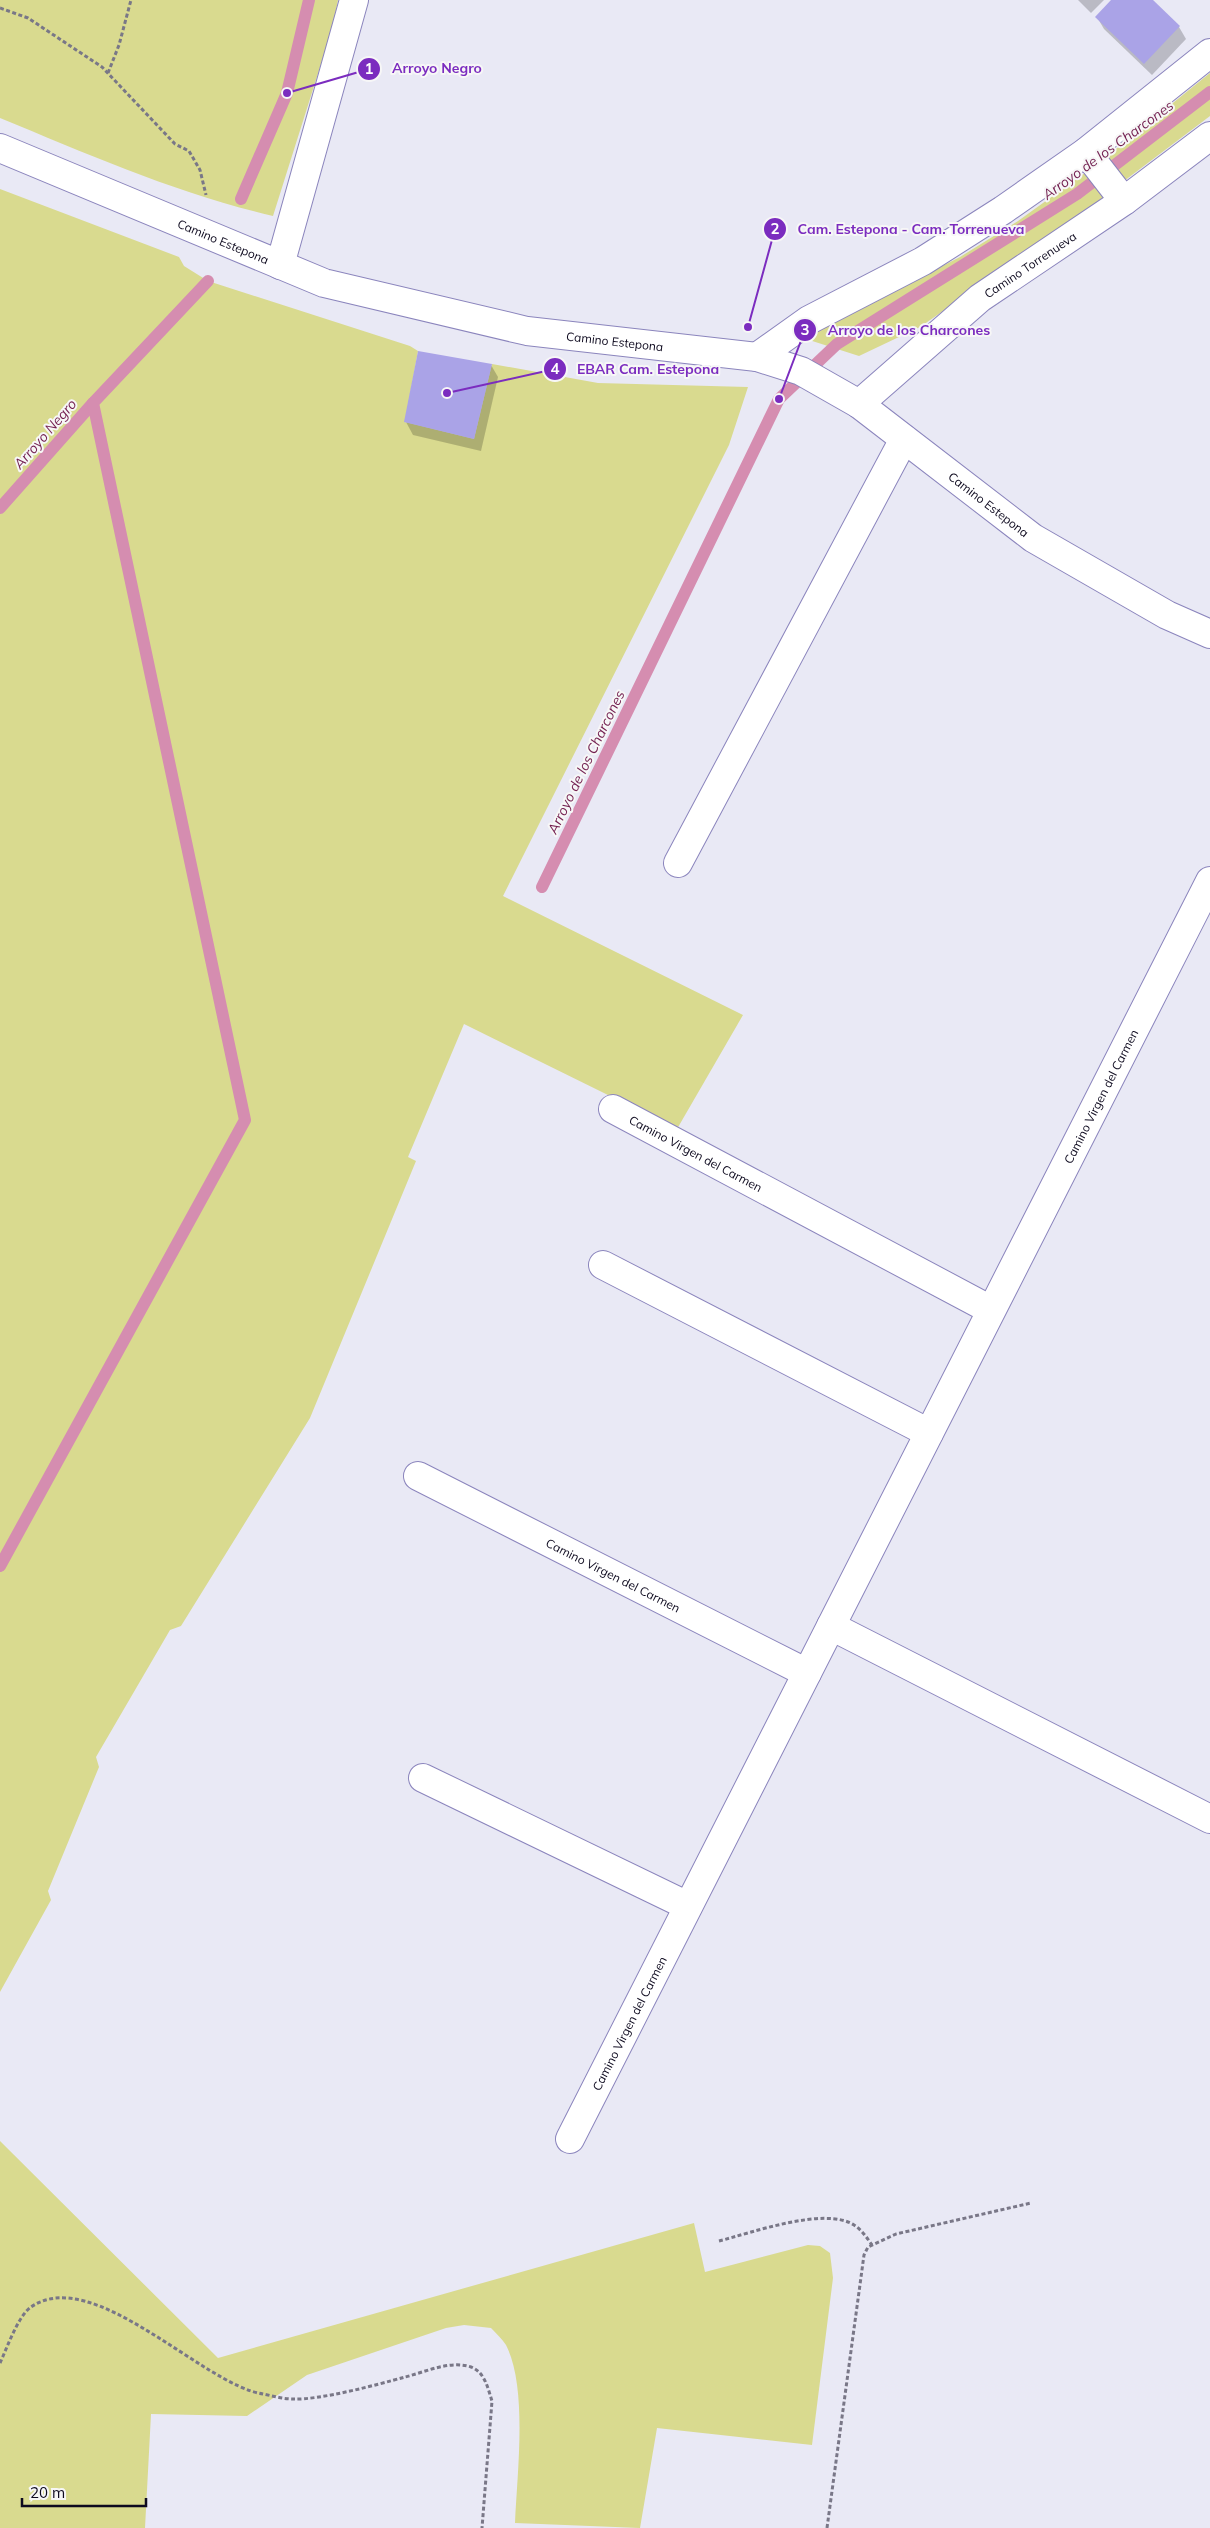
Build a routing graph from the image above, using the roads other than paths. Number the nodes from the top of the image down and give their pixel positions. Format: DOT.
graph roads {
  1 [pos="354,0"];
  2 [pos="1210,53"];
  3 [pos="1210,136"];
  4 [pos="0,148"];
  5 [pos="1091,158"];
  6 [pos="1118,194"];
  7 [pos="280,265"];
  8 [pos="766,359"];
  9 [pos="859,404"];
  10 [pos="904,439"];
  11 [pos="1210,634"];
  12 [pos="678,863"];
  13 [pos="1210,881"];
  14 [pos="613,1109"];
  15 [pos="603,1265"];
  16 [pos="992,1310"];
  17 [pos="929,1433"];
  18 [pos="418,1476"];
  19 [pos="831,1626"];
  20 [pos="807,1673"];
  21 [pos="423,1778"];
  22 [pos="1210,1819"];
  23 [pos="688,1906"];
  24 [pos="570,2139"];
  1 -- 7 [label="street"];
  2 -- 5 [label="street"];
  3 -- 6 [label="street, Camino Torrenueva"];
  4 -- 7 [label="street, Camino Estepona"];
  5 -- 6 [label="street"];
  5 -- 8 [label="street"];
  6 -- 9 [label="street, Camino Torrenueva"];
  7 -- 8 [label="street, Camino Estepona"];
  8 -- 9 [label="street, Camino Estepona"];
  9 -- 10 [label="street, Camino Estepona"];
  10 -- 11 [label="street, Camino Estepona"];
  10 -- 12 [label="street"];
  13 -- 16 [label="street, Camino Virgen del Carmen"];
  14 -- 16 [label="street, Camino Virgen del Carmen"];
  15 -- 17 [label="street"];
  16 -- 17 [label="street, Camino Virgen del Carmen"];
  17 -- 19 [label="street, Camino Virgen del Carmen"];
  18 -- 20 [label="street, Camino Virgen del Carmen"];
  19 -- 20 [label="street, Camino Virgen del Carmen"];
  19 -- 22 [label="street"];
  20 -- 23 [label="street, Camino Virgen del Carmen"];
  21 -- 23 [label="street"];
  23 -- 24 [label="street, Camino Virgen del Carmen"];
}
